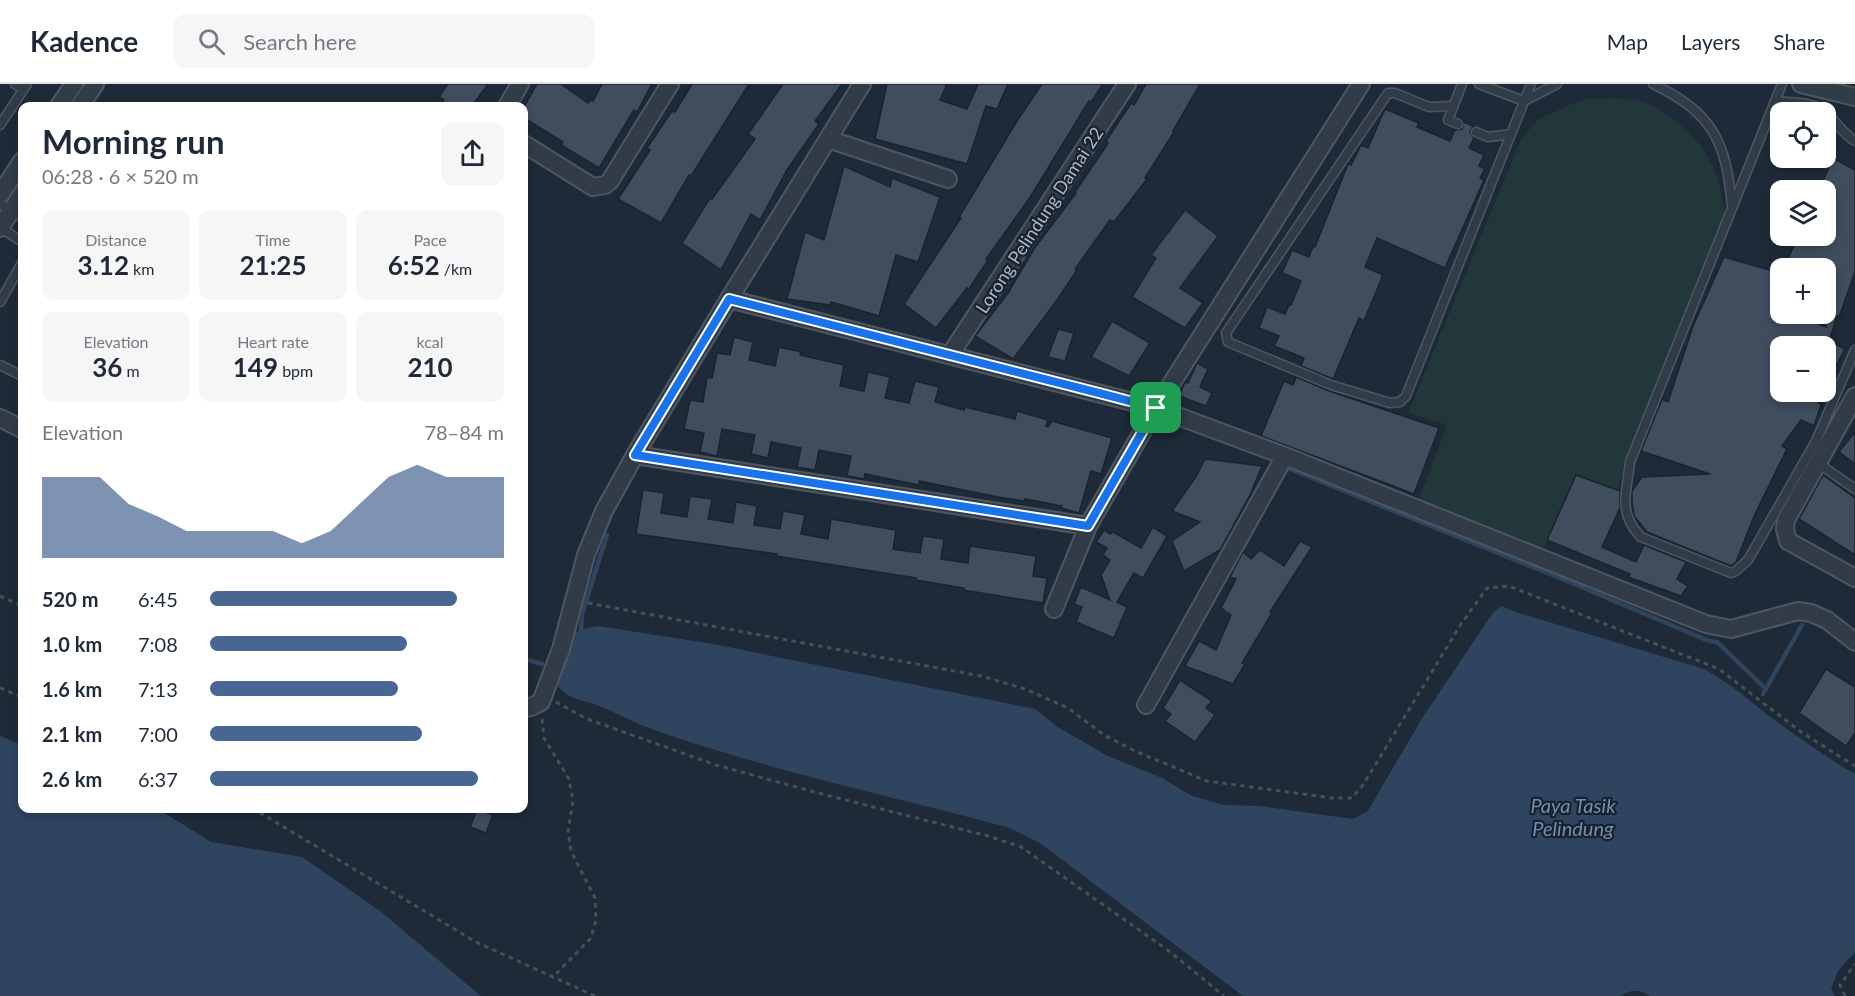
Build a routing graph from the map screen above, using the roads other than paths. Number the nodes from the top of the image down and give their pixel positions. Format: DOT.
graph roads {
  1 [pos="15,84"];
  2 [pos="74,84"];
  3 [pos="95,84"];
  4 [pos="520,84"];
  5 [pos="669,84"];
  6 [pos="862,84"];
  7 [pos="1127,84"];
  8 [pos="1361,84"];
  9 [pos="1462,84"];
  10 [pos="1479,84"];
  11 [pos="1531,84"];
  12 [pos="1557,84"];
  13 [pos="1653,84"];
  14 [pos="1782,84"];
  15 [pos="1801,84"];
  16 [pos="25,87"];
  17 [pos="1855,97"];
  18 [pos="1524,101"];
  19 [pos="1775,101"];
  20 [pos="62,102"];
  21 [pos="83,102"];
  22 [pos="509,102"];
  23 [pos="1454,106"];
  24 [pos="1458,124"];
  25 [pos="0,125"];
  26 [pos="1476,132"];
  27 [pos="1511,134"];
  28 [pos="828,139"];
  29 [pos="1855,141"];
  30 [pos="528,146"];
  31 [pos="18,167"];
  32 [pos="948,179"];
  33 [pos="0,195"];
  34 [pos="1732,208"];
  35 [pos="11,211"];
  36 [pos="0,228"];
  37 [pos="18,239"];
  38 [pos="18,270"];
  39 [pos="729,299"];
  40 [pos="0,302"];
  41 [pos="1855,350"];
  42 [pos="950,355"];
  43 [pos="0,365"];
  44 [pos="18,374"];
  45 [pos="1855,396"];
  46 [pos="1156,408"];
  47 [pos="0,418"];
  48 [pos="18,427"];
  49 [pos="635,455"];
  50 [pos="1285,456"];
  51 [pos="1818,463"];
  52 [pos="1855,489"];
  53 [pos="1088,526"];
  54 [pos="1855,578"];
  55 [pos="1054,609"];
  56 [pos="1855,642"];
  57 [pos="1146,705"];
  58 [pos="528,707"];
  1 -- 16 [label="lane"];
  2 -- 20 [label="street"];
  3 -- 21 [label="street"];
  4 -- 22 [label="street"];
  5 -- 30 [label="street"];
  6 -- 28 [label="street"];
  7 -- 42 [label="street, Lorong Pelindung Damai 22"];
  8 -- 46 [label="street"];
  9 -- 23 [label="lane"];
  10 -- 18 [label="lane"];
  11 -- 18 [label="lane"];
  12 -- 18 [label="lane"];
  13 -- 34 [label="lane"];
  14 -- 19 [label="lane"];
  15 -- 17 [label="street"];
  16 -- 25 [label="lane"];
  18 -- 27 [label="lane"];
  19 -- 29 [label="lane"];
  19 -- 34 [label="lane"];
  23 -- 24 [label="lane"];
  23 -- 27 [label="lane"];
  26 -- 27 [label="lane"];
  28 -- 32 [label="street"];
  28 -- 39 [label="street"];
  31 -- 33 [label="street"];
  34 -- 41 [label="lane"];
  35 -- 36 [label="street"];
  36 -- 37 [label="lane"];
  38 -- 40 [label="lane"];
  39 -- 42 [label="street"];
  39 -- 49 [label="street"];
  42 -- 46 [label="street"];
  43 -- 44 [label="lane"];
  45 -- 51 [label="street"];
  46 -- 50 [label="street"];
  46 -- 53 [label="street"];
  47 -- 48 [label="street"];
  49 -- 53 [label="street"];
  49 -- 58 [label="street"];
  50 -- 56 [label="street"];
  50 -- 57 [label="street"];
  51 -- 52 [label="lane"];
  51 -- 54 [label="street"];
  53 -- 55 [label="street"];
}
